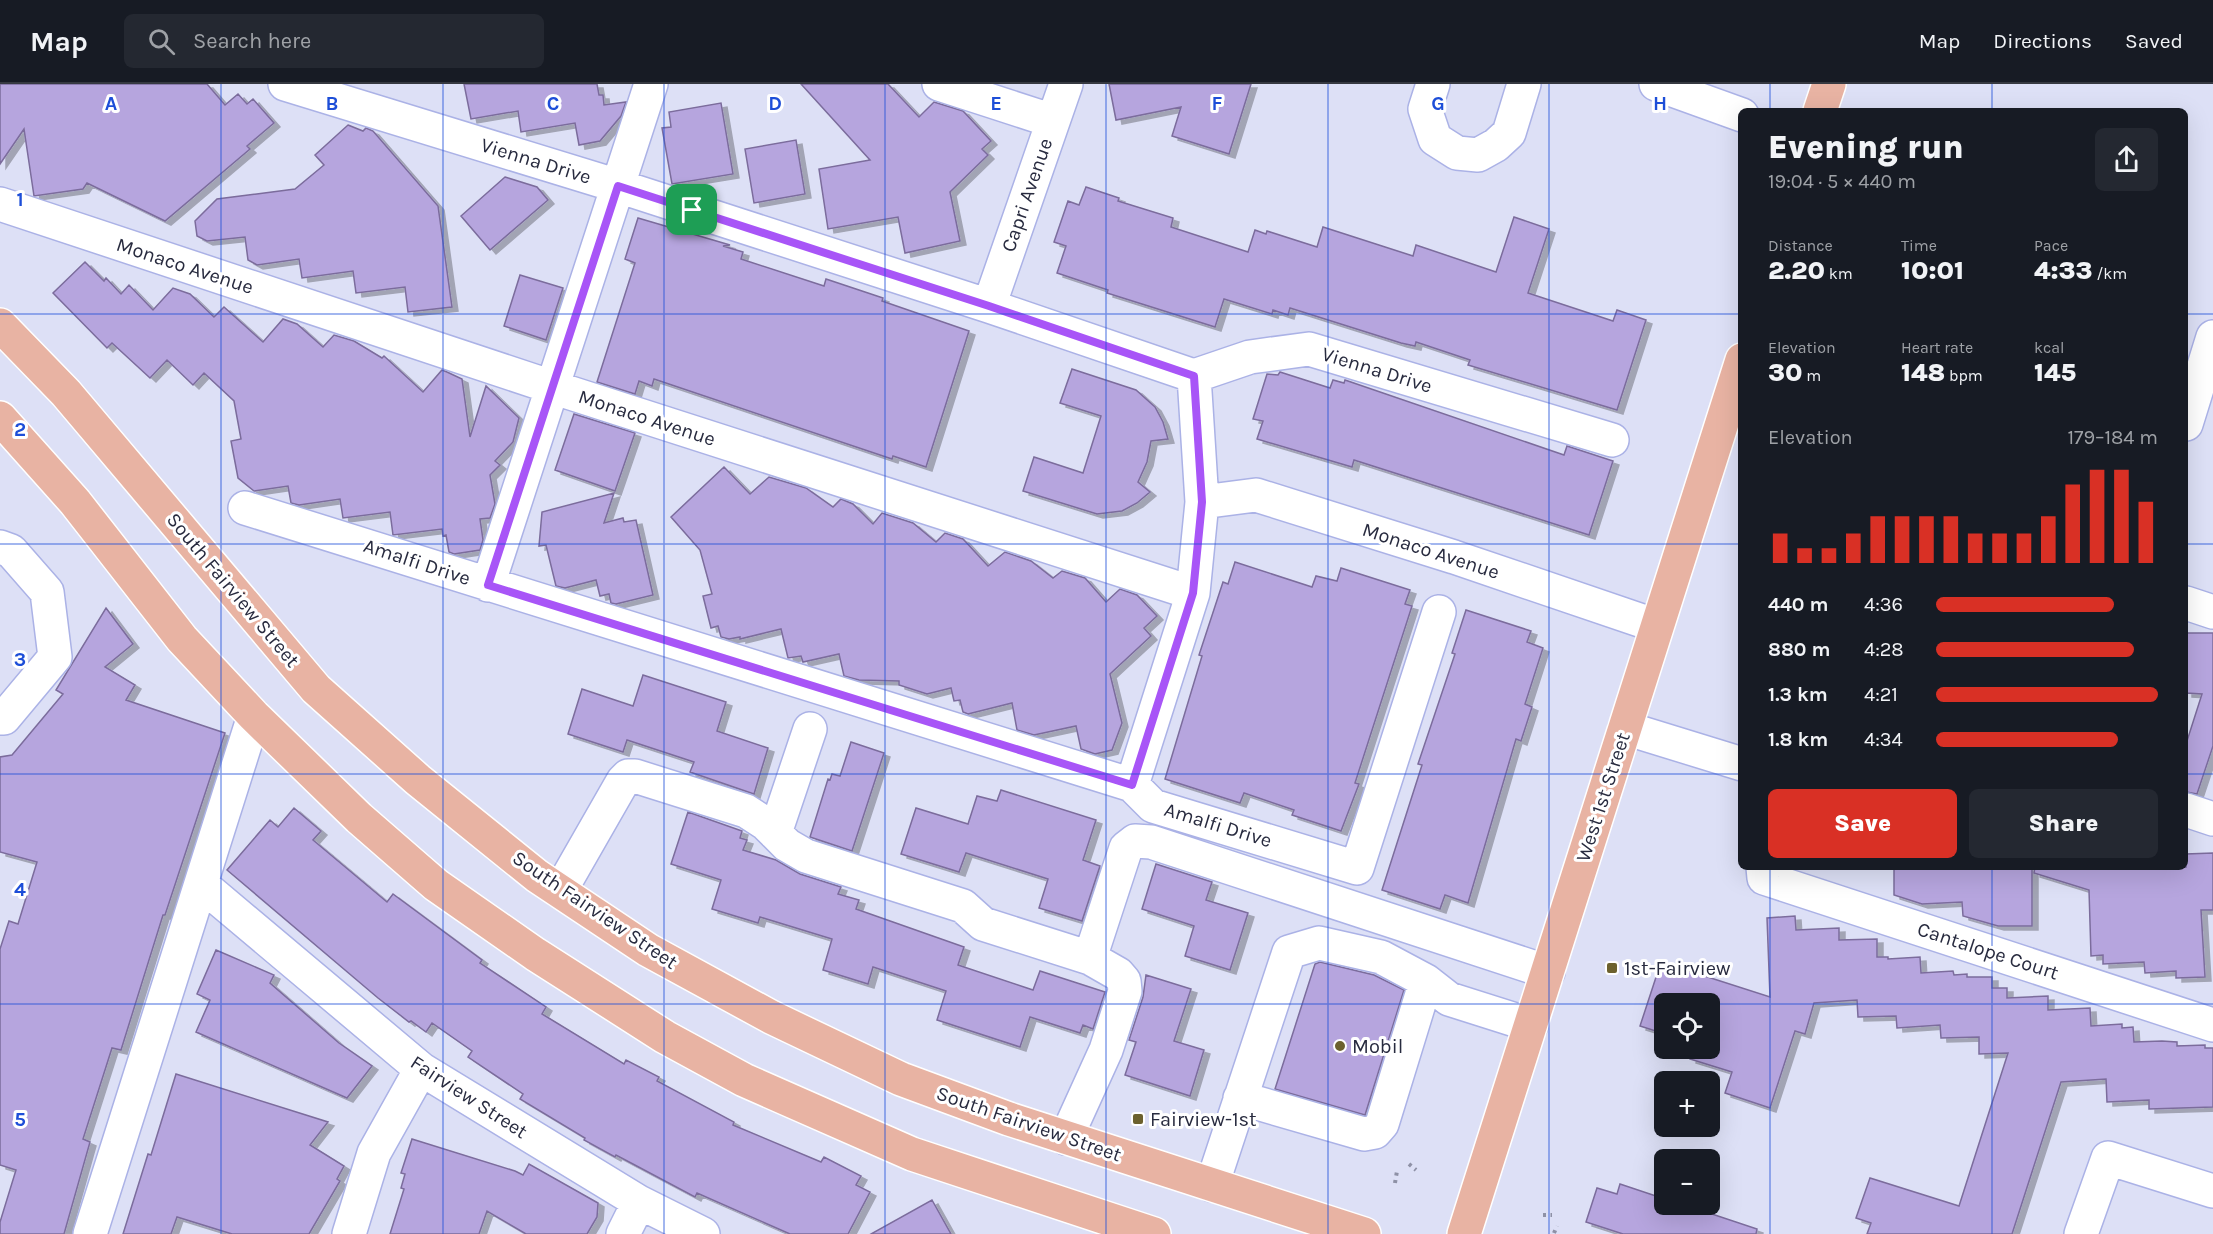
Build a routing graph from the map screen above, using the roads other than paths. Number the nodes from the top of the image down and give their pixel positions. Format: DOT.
graph roads {
  1 [pos="285,84"];
  2 [pos="651,84"];
  3 [pos="939,84"];
  4 [pos="1066,84"];
  5 [pos="1433,84"];
  6 [pos="1524,84"];
  7 [pos="1656,84"];
  8 [pos="1829,84"];
  9 [pos="1821,108"];
  10 [pos="1738,114"];
  11 [pos="1053,121"];
  12 [pos="618,186"];
  13 [pos="0,204"];
  14 [pos="989,306"];
  15 [pos="0,326"];
  16 [pos="2213,337"];
  17 [pos="1738,373"];
  18 [pos="1194,376"];
  19 [pos="552,387"];
  20 [pos="0,418"];
  21 [pos="2188,418"];
  22 [pos="1612,440"];
  23 [pos="1202,502"];
  24 [pos="245,508"];
  25 [pos="0,547"];
  26 [pos="488,585"];
  27 [pos="1193,593"];
  28 [pos="2188,604"];
  29 [pos="1439,612"];
  30 [pos="2213,612"];
  31 [pos="1657,626"];
  32 [pos="254,716"];
  33 [pos="0,718"];
  34 [pos="1625,728"];
  35 [pos="810,729"];
  36 [pos="1738,763"];
  37 [pos="1132,785"];
  38 [pos="2188,811"];
  39 [pos="2213,819"];
  40 [pos="775,833"];
  41 [pos="1763,872"];
  42 [pos="201,884"];
  43 [pos="560,891"];
  44 [pos="1090,958"];
  45 [pos="1548,972"];
  46 [pos="1426,981"];
  47 [pos="2213,1024"];
  48 [pos="1531,1025"];
  49 [pos="421,1069"];
  50 [pos="1240,1098"];
  51 [pos="1066,1137"];
  52 [pos="1212,1185"];
  53 [pos="2213,1191"];
  54 [pos="639,1202"];
  55 [pos="1092,1225"];
  56 [pos="90,1234"];
  57 [pos="349,1234"];
  58 [pos="623,1234"];
  59 [pos="702,1234"];
  60 [pos="1154,1234"];
  61 [pos="1364,1234"];
  62 [pos="1464,1234"];
  63 [pos="2081,1234"];
  1 -- 12 [label="street, Vienna Drive"];
  2 -- 12 [label="street"];
  3 -- 11 [label="street"];
  4 -- 11 [label="street, Capri Avenue"];
  5 -- 6 [label="street"];
  7 -- 10 [label="street"];
  8 -- 9 [label="main road"];
  11 -- 14 [label="street, Capri Avenue"];
  12 -- 14 [label="street, Vienna Drive"];
  12 -- 19 [label="street"];
  13 -- 19 [label="street, Monaco Avenue"];
  14 -- 18 [label="street, Vienna Drive"];
  15 -- 43 [label="main road, South Fairview Street"];
  16 -- 21 [label="street"];
  17 -- 31 [label="main road, West 1st Street"];
  18 -- 22 [label="street, Vienna Drive"];
  18 -- 23 [label="street"];
  19 -- 26 [label="street"];
  19 -- 27 [label="street, Monaco Avenue"];
  20 -- 32 [label="main road"];
  23 -- 27 [label="street"];
  23 -- 31 [label="street, Monaco Avenue"];
  24 -- 26 [label="street, Amalfi Drive"];
  25 -- 33 [label="street"];
  26 -- 37 [label="street, Amalfi Drive"];
  27 -- 37 [label="street"];
  28 -- 30 [label="street"];
  29 -- 37 [label="street, Amalfi Drive"];
  31 -- 34 [label="main road, West 1st Street"];
  32 -- 42 [label="street"];
  32 -- 55 [label="main road"];
  34 -- 36 [label="street"];
  34 -- 45 [label="main road, West 1st Street"];
  35 -- 40 [label="street"];
  38 -- 39 [label="street"];
  40 -- 43 [label="street"];
  40 -- 44 [label="street"];
  41 -- 47 [label="street, Cantalope Court"];
  42 -- 49 [label="street, Fairview Street"];
  42 -- 56 [label="street"];
  43 -- 51 [label="main road, South Fairview Street"];
  44 -- 45 [label="street"];
  44 -- 51 [label="street"];
  45 -- 48 [label="main road, West 1st Street"];
  46 -- 48 [label="street"];
  46 -- 50 [label="street"];
  46 -- 50 [label="street"];
  48 -- 62 [label="main road, West 1st Street"];
  49 -- 54 [label="street, Fairview Street"];
  49 -- 57 [label="street"];
  50 -- 52 [label="street"];
  51 -- 52 [label="main road, South Fairview Street"];
  52 -- 61 [label="main road, South Fairview Street"];
  53 -- 63 [label="street"];
  54 -- 58 [label="street"];
  54 -- 59 [label="street, Fairview Street"];
  55 -- 60 [label="main road"];
}
